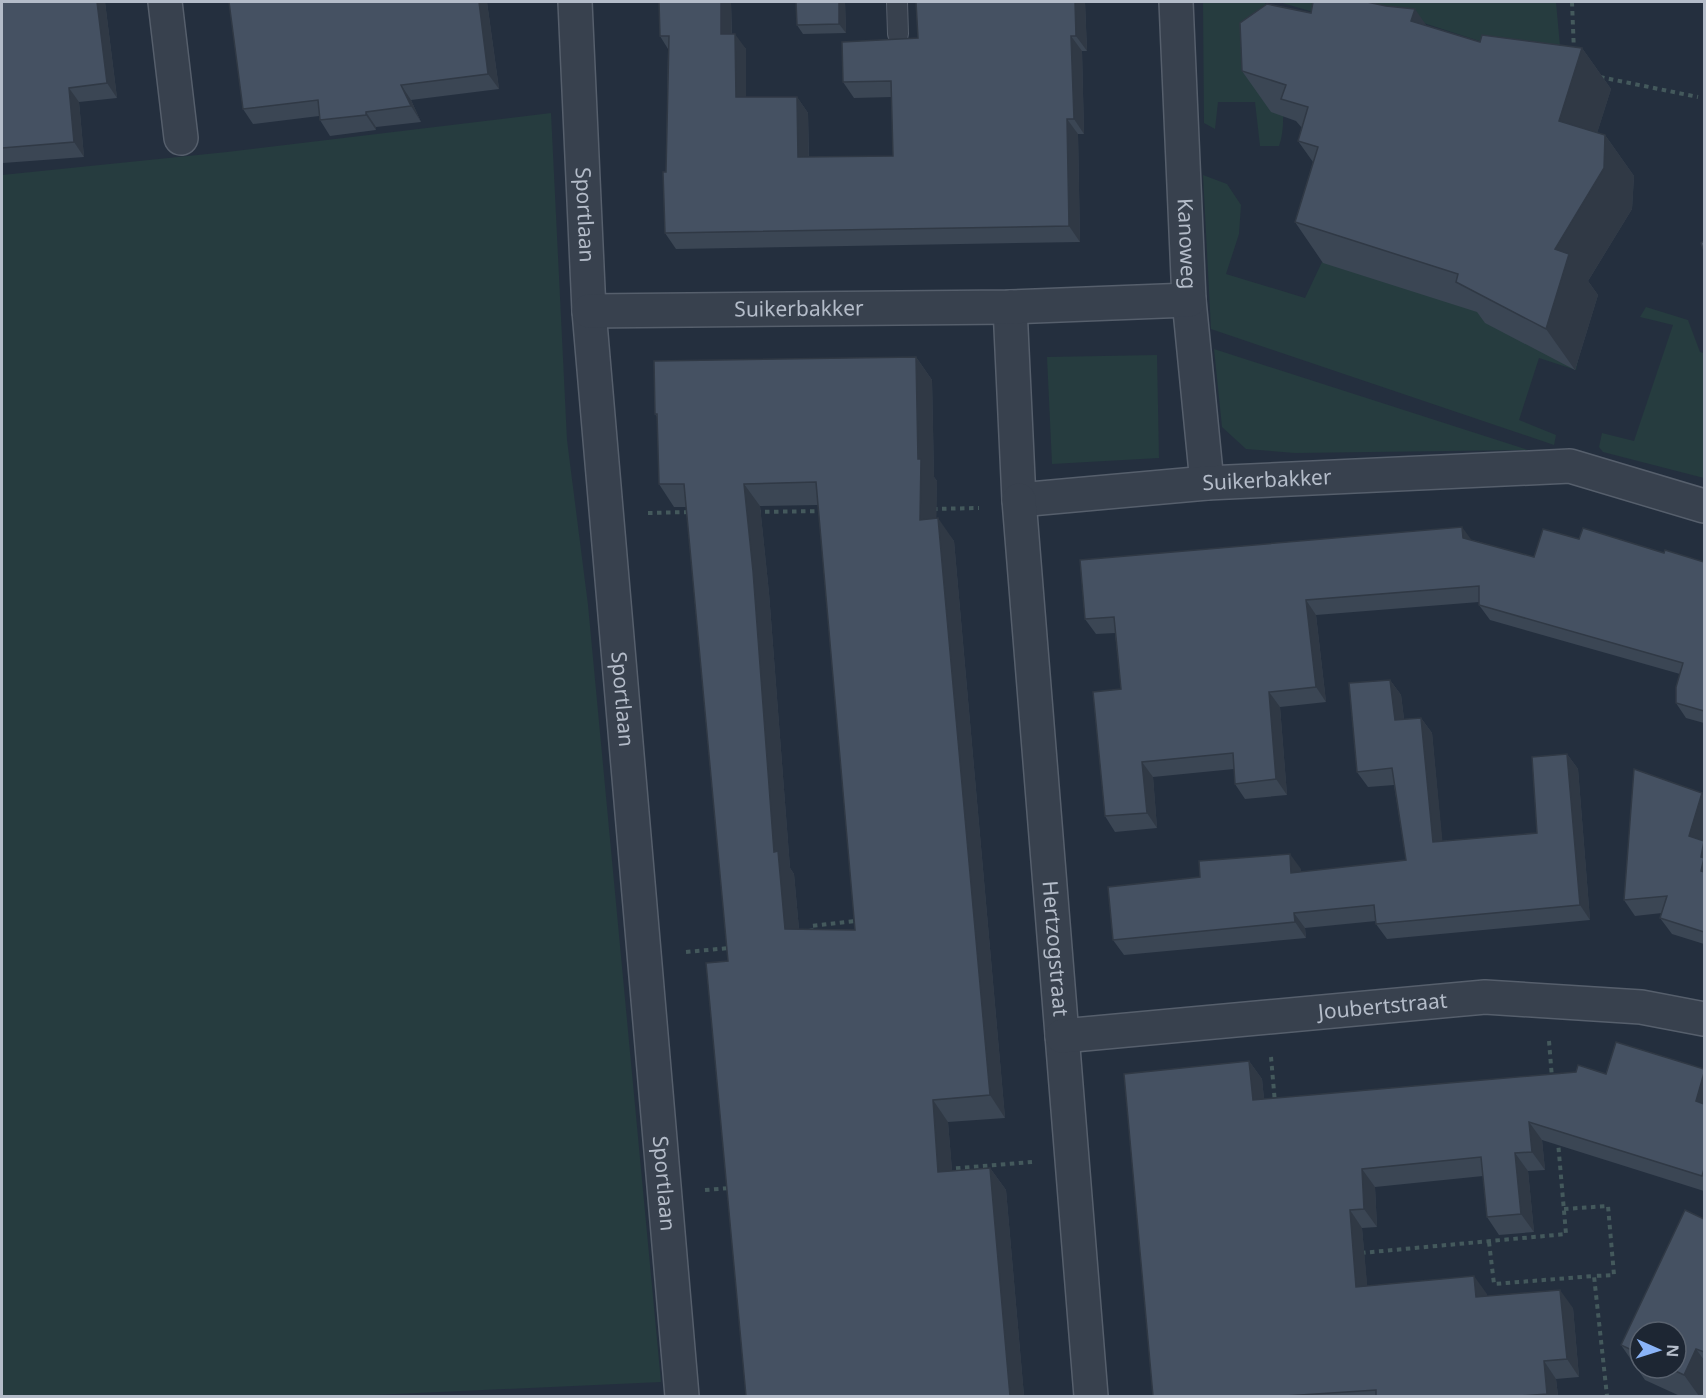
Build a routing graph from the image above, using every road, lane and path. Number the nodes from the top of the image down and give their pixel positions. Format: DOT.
graph roads {
  1 [pos="165,2"];
  2 [pos="575,2"];
  3 [pos="897,2"];
  4 [pos="1176,2"];
  5 [pos="1572,2"];
  6 [pos="898,34"];
  7 [pos="1575,61"];
  8 [pos="1597,77"];
  9 [pos="1698,97"];
  10 [pos="181,138"];
  11 [pos="1189,300"];
  12 [pos="1010,307"];
  13 [pos="589,310"];
  14 [pos="1207,483"];
  15 [pos="1019,503"];
  16 [pos="1704,506"];
  17 [pos="929,509"];
  18 [pos="827,511"];
  19 [pos="699,512"];
  20 [pos="745,512"];
  21 [pos="606,513"];
  22 [pos="860,921"];
  23 [pos="812,941"];
  24 [pos="734,948"];
  25 [pos="644,955"];
  26 [pos="1545,1001"];
  27 [pos="1268,1017"];
  28 [pos="1704,1019"];
  29 [pos="1062,1036"];
  30 [pos="1553,1082"];
  31 [pos="1275,1110"];
  32 [pos="1558,1140"];
  33 [pos="1071,1158"];
  34 [pos="935,1170"];
  35 [pos="736,1187"];
  36 [pos="664,1193"];
  37 [pos="1564,1209"];
  38 [pos="1489,1242"];
  39 [pos="1359,1253"];
  40 [pos="1594,1276"];
  41 [pos="682,1396"];
  42 [pos="1091,1396"];
  43 [pos="1607,1396"];
  1 -- 10 [label="street"];
  2 -- 13 [label="street, Sportlaan"];
  3 -- 6 [label="lane"];
  4 -- 11 [label="street, Kanoweg"];
  5 -- 7 [label="path"];
  8 -- 9 [label="path"];
  11 -- 12 [label="street, Suikerbakker"];
  11 -- 14 [label="street, Kanoweg"];
  12 -- 13 [label="street, Suikerbakker"];
  12 -- 15 [label="street"];
  13 -- 21 [label="street, Sportlaan"];
  14 -- 15 [label="street, Suikerbakker"];
  14 -- 16 [label="street, Suikerbakker"];
  15 -- 17 [label="path"];
  15 -- 29 [label="street, Hertzogstraat"];
  18 -- 20 [label="path"];
  19 -- 21 [label="path"];
  21 -- 25 [label="street, Sportlaan"];
  22 -- 23 [label="path"];
  24 -- 25 [label="path"];
  25 -- 36 [label="street, Sportlaan"];
  26 -- 27 [label="street, Joubertstraat"];
  26 -- 28 [label="street, Joubertstraat"];
  26 -- 30 [label="path"];
  27 -- 29 [label="street, Joubertstraat"];
  27 -- 31 [label="path"];
  29 -- 33 [label="street, Hertzogstraat"];
  32 -- 37 [label="path"];
  33 -- 34 [label="path"];
  33 -- 42 [label="street, Hertzogstraat"];
  35 -- 36 [label="path"];
  36 -- 41 [label="street, Sportlaan"];
  37 -- 38 [label="path"];
  37 -- 40 [label="path"];
  38 -- 39 [label="path"];
  38 -- 40 [label="path"];
  40 -- 43 [label="path"];
}
